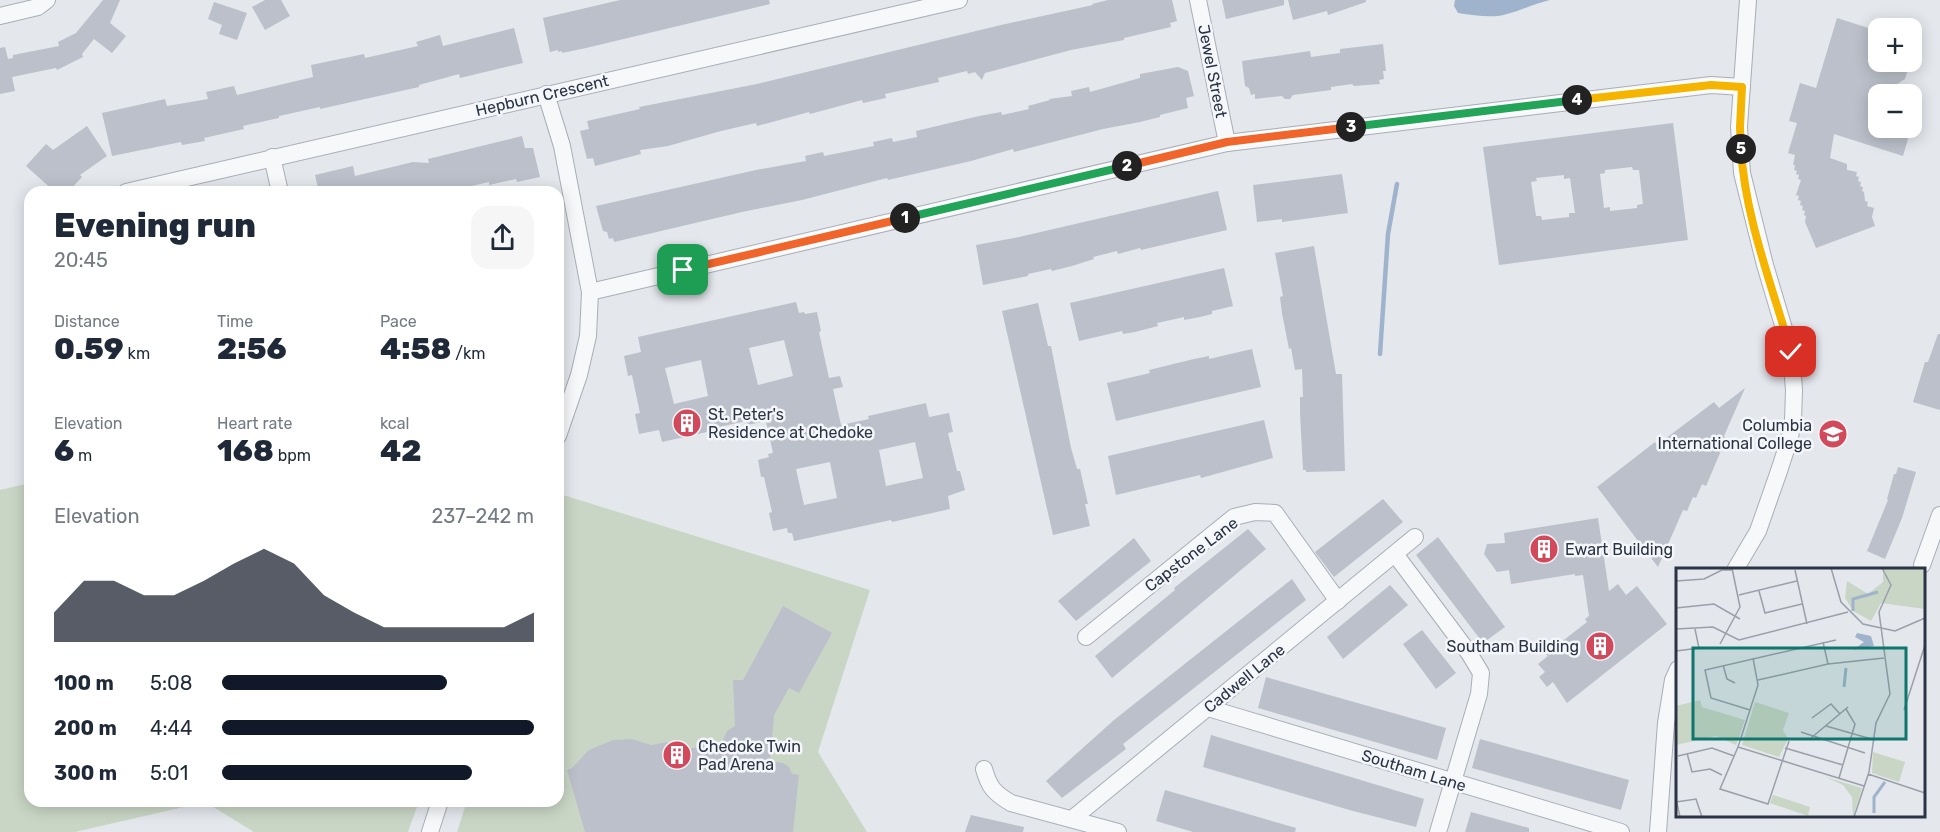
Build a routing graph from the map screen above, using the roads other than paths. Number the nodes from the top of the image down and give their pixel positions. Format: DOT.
graph roads {
  1 [pos="47,0"];
  2 [pos="959,0"];
  3 [pos="1198,0"];
  4 [pos="1748,0"];
  5 [pos="0,16"];
  6 [pos="1742,87"];
  7 [pos="546,94"];
  8 [pos="1227,142"];
  9 [pos="272,158"];
  10 [pos="152,186"];
  11 [pos="279,186"];
  12 [pos="590,292"];
  13 [pos="564,419"];
  14 [pos="1940,515"];
  15 [pos="1415,537"];
  16 [pos="1395,554"];
  17 [pos="1922,565"];
  18 [pos="1737,568"];
  19 [pos="1338,601"];
  20 [pos="1086,636"];
  21 [pos="1676,672"];
  22 [pos="1208,708"];
  23 [pos="984,769"];
  24 [pos="1453,782"];
  25 [pos="438,807"];
  26 [pos="1072,819"];
  27 [pos="430,832"];
  28 [pos="1118,832"];
  29 [pos="1438,832"];
  30 [pos="1621,832"];
  31 [pos="1658,832"];
  1 -- 5 [label="street"];
  2 -- 7 [label="street, Hepburn Crescent"];
  3 -- 8 [label="street, Jewel Street"];
  4 -- 6 [label="street"];
  6 -- 8 [label="street"];
  6 -- 18 [label="street"];
  7 -- 9 [label="street, Hepburn Crescent"];
  7 -- 12 [label="street"];
  8 -- 12 [label="street"];
  9 -- 10 [label="street, Hepburn Crescent"];
  9 -- 11 [label="street"];
  12 -- 13 [label="street"];
  14 -- 17 [label="street"];
  15 -- 16 [label="street, Cadwell Lane"];
  16 -- 19 [label="street, Cadwell Lane"];
  16 -- 24 [label="street"];
  19 -- 20 [label="street, Capstone Lane"];
  19 -- 22 [label="street, Cadwell Lane"];
  21 -- 31 [label="street"];
  22 -- 24 [label="street, Southam Lane"];
  22 -- 26 [label="street, Cadwell Lane"];
  23 -- 26 [label="street"];
  24 -- 29 [label="street"];
  24 -- 30 [label="street, Southam Lane"];
  25 -- 27 [label="street"];
  26 -- 28 [label="street"];
}
